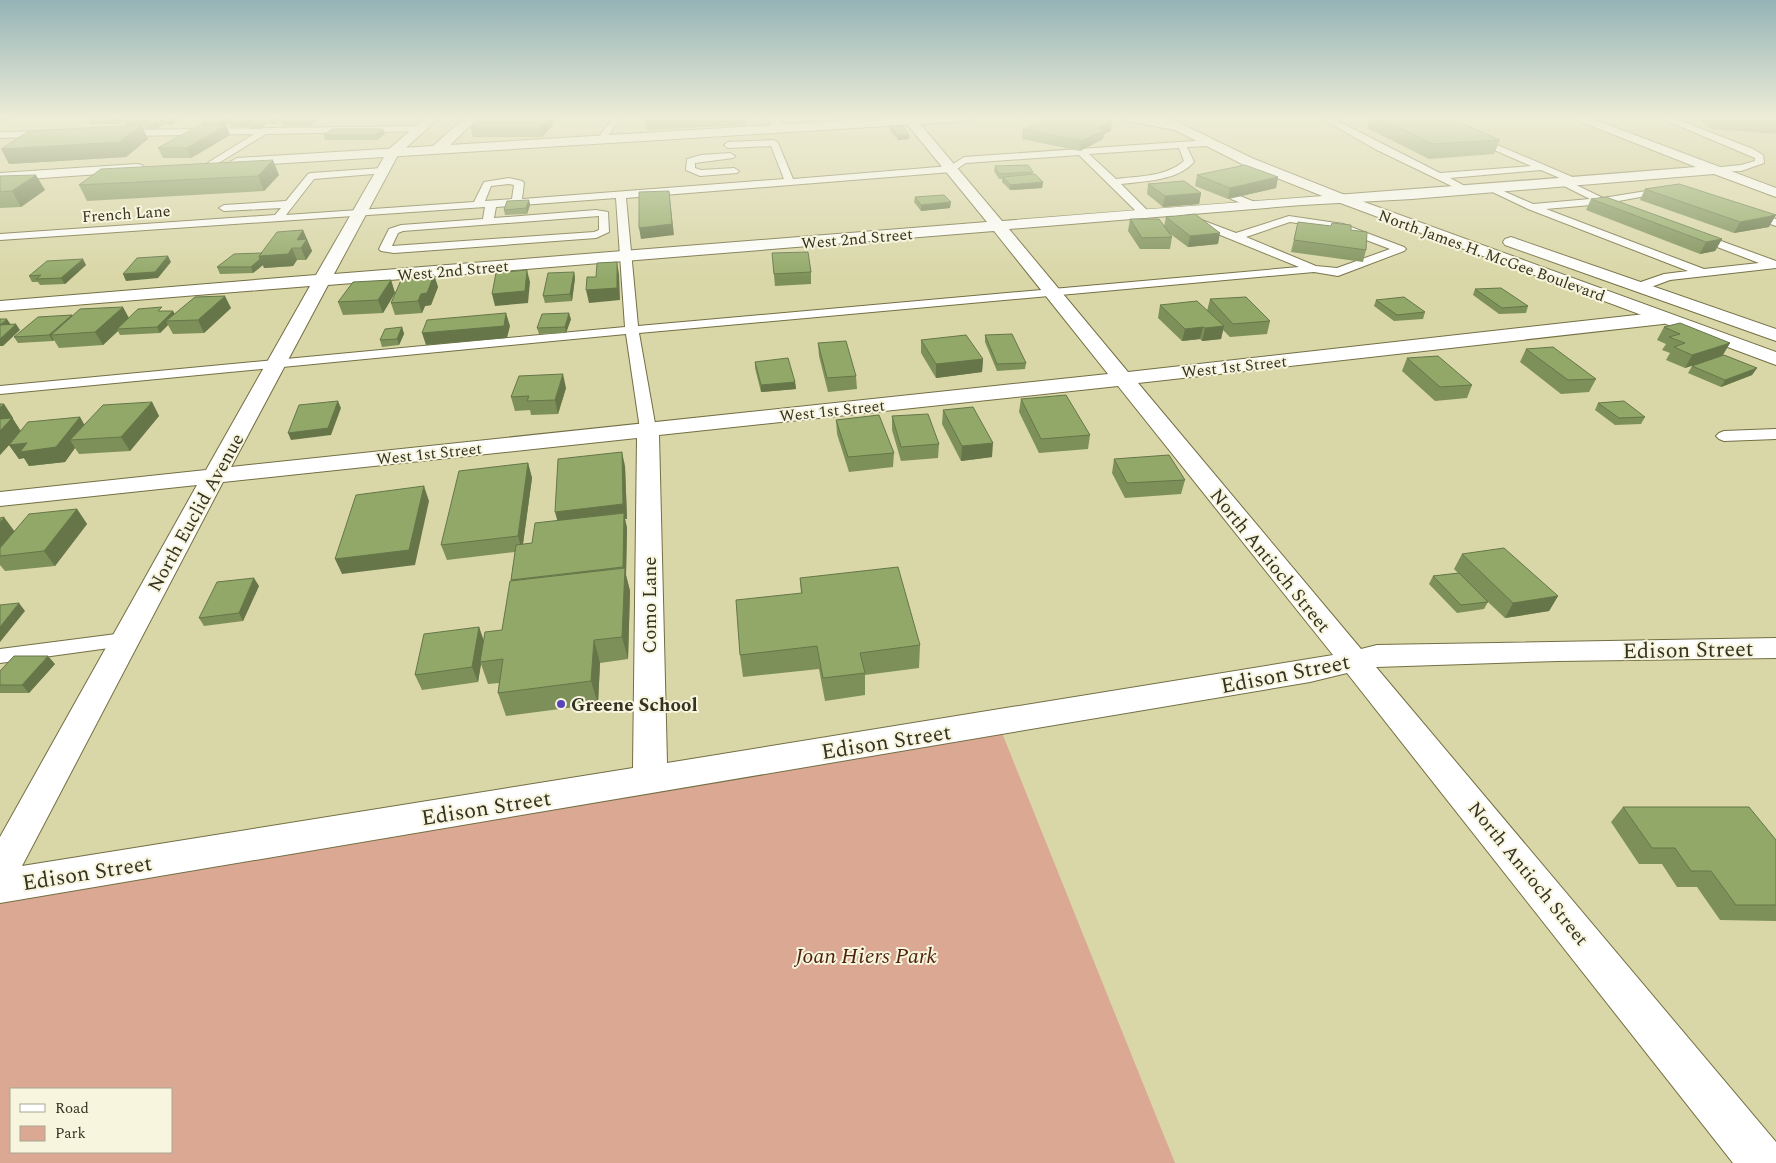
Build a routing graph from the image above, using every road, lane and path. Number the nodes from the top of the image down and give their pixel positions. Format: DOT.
graph roads {
  1 [pos="88,171"];
  2 [pos="337,171"];
  3 [pos="382,171"];
  4 [pos="695,171"];
  5 [pos="729,171"];
  6 [pos="734,171"];
  7 [pos="786,171"];
  8 [pos="924,171"];
  9 [pos="954,171"];
  10 [pos="1102,171"];
  11 [pos="1276,171"];
  12 [pos="1314,171"];
  13 [pos="1428,171"];
  14 [pos="1499,171"];
  15 [pos="1548,171"];
  16 [pos="1698,171"];
  17 [pos="1717,171"];
  18 [pos="1173,172"];
  19 [pos="1319,173"];
  20 [pos="1437,176"];
  21 [pos="0,177"];
  22 [pos="1187,178"];
  23 [pos="790,182"];
  24 [pos="1114,182"];
  25 [pos="1567,182"];
  26 [pos="1346,183"];
  27 [pos="737,186"];
  28 [pos="1489,188"];
  29 [pos="1676,189"];
  30 [pos="1467,190"];
  31 [pos="1776,193"];
  32 [pos="621,195"];
  33 [pos="1386,196"];
  34 [pos="1235,197"];
  35 [pos="1340,198"];
  36 [pos="1602,201"];
  37 [pos="517,202"];
  38 [pos="289,204"];
  39 [pos="491,204"];
  40 [pos="478,205"];
  41 [pos="1261,205"];
  42 [pos="1532,207"];
  43 [pos="224,208"];
  44 [pos="1620,208"];
  45 [pos="1423,210"];
  46 [pos="1742,211"];
  47 [pos="358,213"];
  48 [pos="1175,213"];
  49 [pos="1146,215"];
  50 [pos="278,218"];
  51 [pos="1289,219"];
  52 [pos="488,222"];
  53 [pos="1776,223"];
  54 [pos="1000,226"];
  55 [pos="1684,231"];
  56 [pos="1495,236"];
  57 [pos="0,237"];
  58 [pos="1236,237"];
  59 [pos="625,256"];
  60 [pos="1775,265"];
  61 [pos="1314,269"];
  62 [pos="1704,273"];
  63 [pos="323,280"];
  64 [pos="1639,287"];
  65 [pos="1053,293"];
  66 [pos="0,306"];
  67 [pos="1663,318"];
  68 [pos="632,330"];
  69 [pos="1776,335"];
  70 [pos="1776,359"];
  71 [pos="277,364"];
  72 [pos="1122,379"];
  73 [pos="0,390"];
  74 [pos="648,429"];
  75 [pos="1776,434"];
  76 [pos="1724,436"];
  77 [pos="215,476"];
  78 [pos="0,500"];
  79 [pos="124,640"];
  80 [pos="1776,648"];
  81 [pos="0,656"];
  82 [pos="1353,660"];
  83 [pos="650,780"];
  84 [pos="0,872"];
  85 [pos="0,886"];
  86 [pos="1763,1163"];
  1 -- 21 [label="street"];
  2 -- 38 [label="lane"];
  3 -- 47 [label="street, North Euclid Avenue"];
  4 -- 5 [label="lane"];
  6 -- 27 [label="lane"];
  7 -- 23 [label="lane"];
  8 -- 23 [label="lane, French Lane"];
  9 -- 54 [label="street, North Antioch Street"];
  10 -- 24 [label="lane"];
  11 -- 35 [label="street, North James H. McGee Boulevard"];
  12 -- 19 [label="street"];
  13 -- 20 [label="lane"];
  14 -- 20 [label="lane"];
  15 -- 25 [label="lane"];
  16 -- 25 [label="street, West 2nd Street"];
  17 -- 31 [label="street"];
  18 -- 22 [label="lane"];
  18 -- 24 [label="lane"];
  20 -- 30 [label="lane"];
  23 -- 27 [label="lane, French Lane"];
  24 -- 49 [label="lane"];
  25 -- 28 [label="street, West 2nd Street"];
  25 -- 36 [label="lane"];
  26 -- 33 [label="street, North James H. McGee Boulevard"];
  27 -- 32 [label="lane, French Lane"];
  28 -- 30 [label="street, West 2nd Street"];
  28 -- 42 [label="lane"];
  29 -- 36 [label="lane"];
  30 -- 33 [label="street, West 2nd Street"];
  32 -- 37 [label="lane, French Lane"];
  32 -- 59 [label="lane"];
  33 -- 35 [label="street, West 2nd Street"];
  33 -- 45 [label="street, North James H. McGee Boulevard"];
  34 -- 41 [label="lane"];
  35 -- 41 [label="street, West 2nd Street"];
  35 -- 67 [label="street, North James H. McGee Boulevard"];
  36 -- 42 [label="lane"];
  36 -- 44 [label="lane"];
  37 -- 39 [label="lane, French Lane"];
  37 -- 40 [label="lane"];
  38 -- 43 [label="lane"];
  38 -- 50 [label="lane"];
  39 -- 40 [label="lane, French Lane"];
  39 -- 52 [label="lane"];
  40 -- 47 [label="lane, French Lane"];
  41 -- 48 [label="street, West 2nd Street"];
  41 -- 51 [label="lane"];
  42 -- 62 [label="lane"];
  46 -- 53 [label="lane"];
  47 -- 50 [label="lane, French Lane"];
  47 -- 63 [label="street, North Euclid Avenue"];
  48 -- 49 [label="street, West 2nd Street"];
  48 -- 58 [label="lane"];
  49 -- 54 [label="street, West 2nd Street"];
  50 -- 57 [label="lane, French Lane"];
  51 -- 58 [label="lane"];
  51 -- 61 [label="lane"];
  52 -- 52 [label="lane"];
  54 -- 59 [label="street, West 2nd Street"];
  54 -- 65 [label="street, North Antioch Street"];
  55 -- 60 [label="lane"];
  56 -- 64 [label="street, North James H. McGee Boulevard"];
  58 -- 61 [label="lane"];
  59 -- 63 [label="street, West 2nd Street"];
  59 -- 68 [label="lane"];
  60 -- 62 [label="lane"];
  61 -- 65 [label="lane"];
  62 -- 64 [label="lane"];
  63 -- 66 [label="street, West 2nd Street"];
  63 -- 71 [label="street, North Euclid Avenue"];
  64 -- 69 [label="street, North James H. McGee Boulevard"];
  65 -- 68 [label="lane"];
  65 -- 72 [label="street, North Antioch Street"];
  67 -- 70 [label="street, North James H. McGee Boulevard"];
  67 -- 72 [label="street, West 1st Street"];
  68 -- 71 [label="lane"];
  68 -- 74 [label="lane"];
  71 -- 73 [label="lane"];
  71 -- 77 [label="street, North Euclid Avenue"];
  72 -- 74 [label="street, West 1st Street"];
  72 -- 82 [label="street, North Antioch Street"];
  74 -- 77 [label="street, West 1st Street"];
  74 -- 83 [label="street, Como Lane"];
  75 -- 76 [label="lane"];
  77 -- 78 [label="street, West 1st Street"];
  77 -- 79 [label="street, North Euclid Avenue"];
  79 -- 81 [label="lane"];
  79 -- 84 [label="street, North Euclid Avenue"];
  80 -- 82 [label="street, Edison Street"];
  82 -- 83 [label="street, Edison Street"];
  82 -- 86 [label="street, North Antioch Street"];
  83 -- 85 [label="street, Edison Street"];
}
